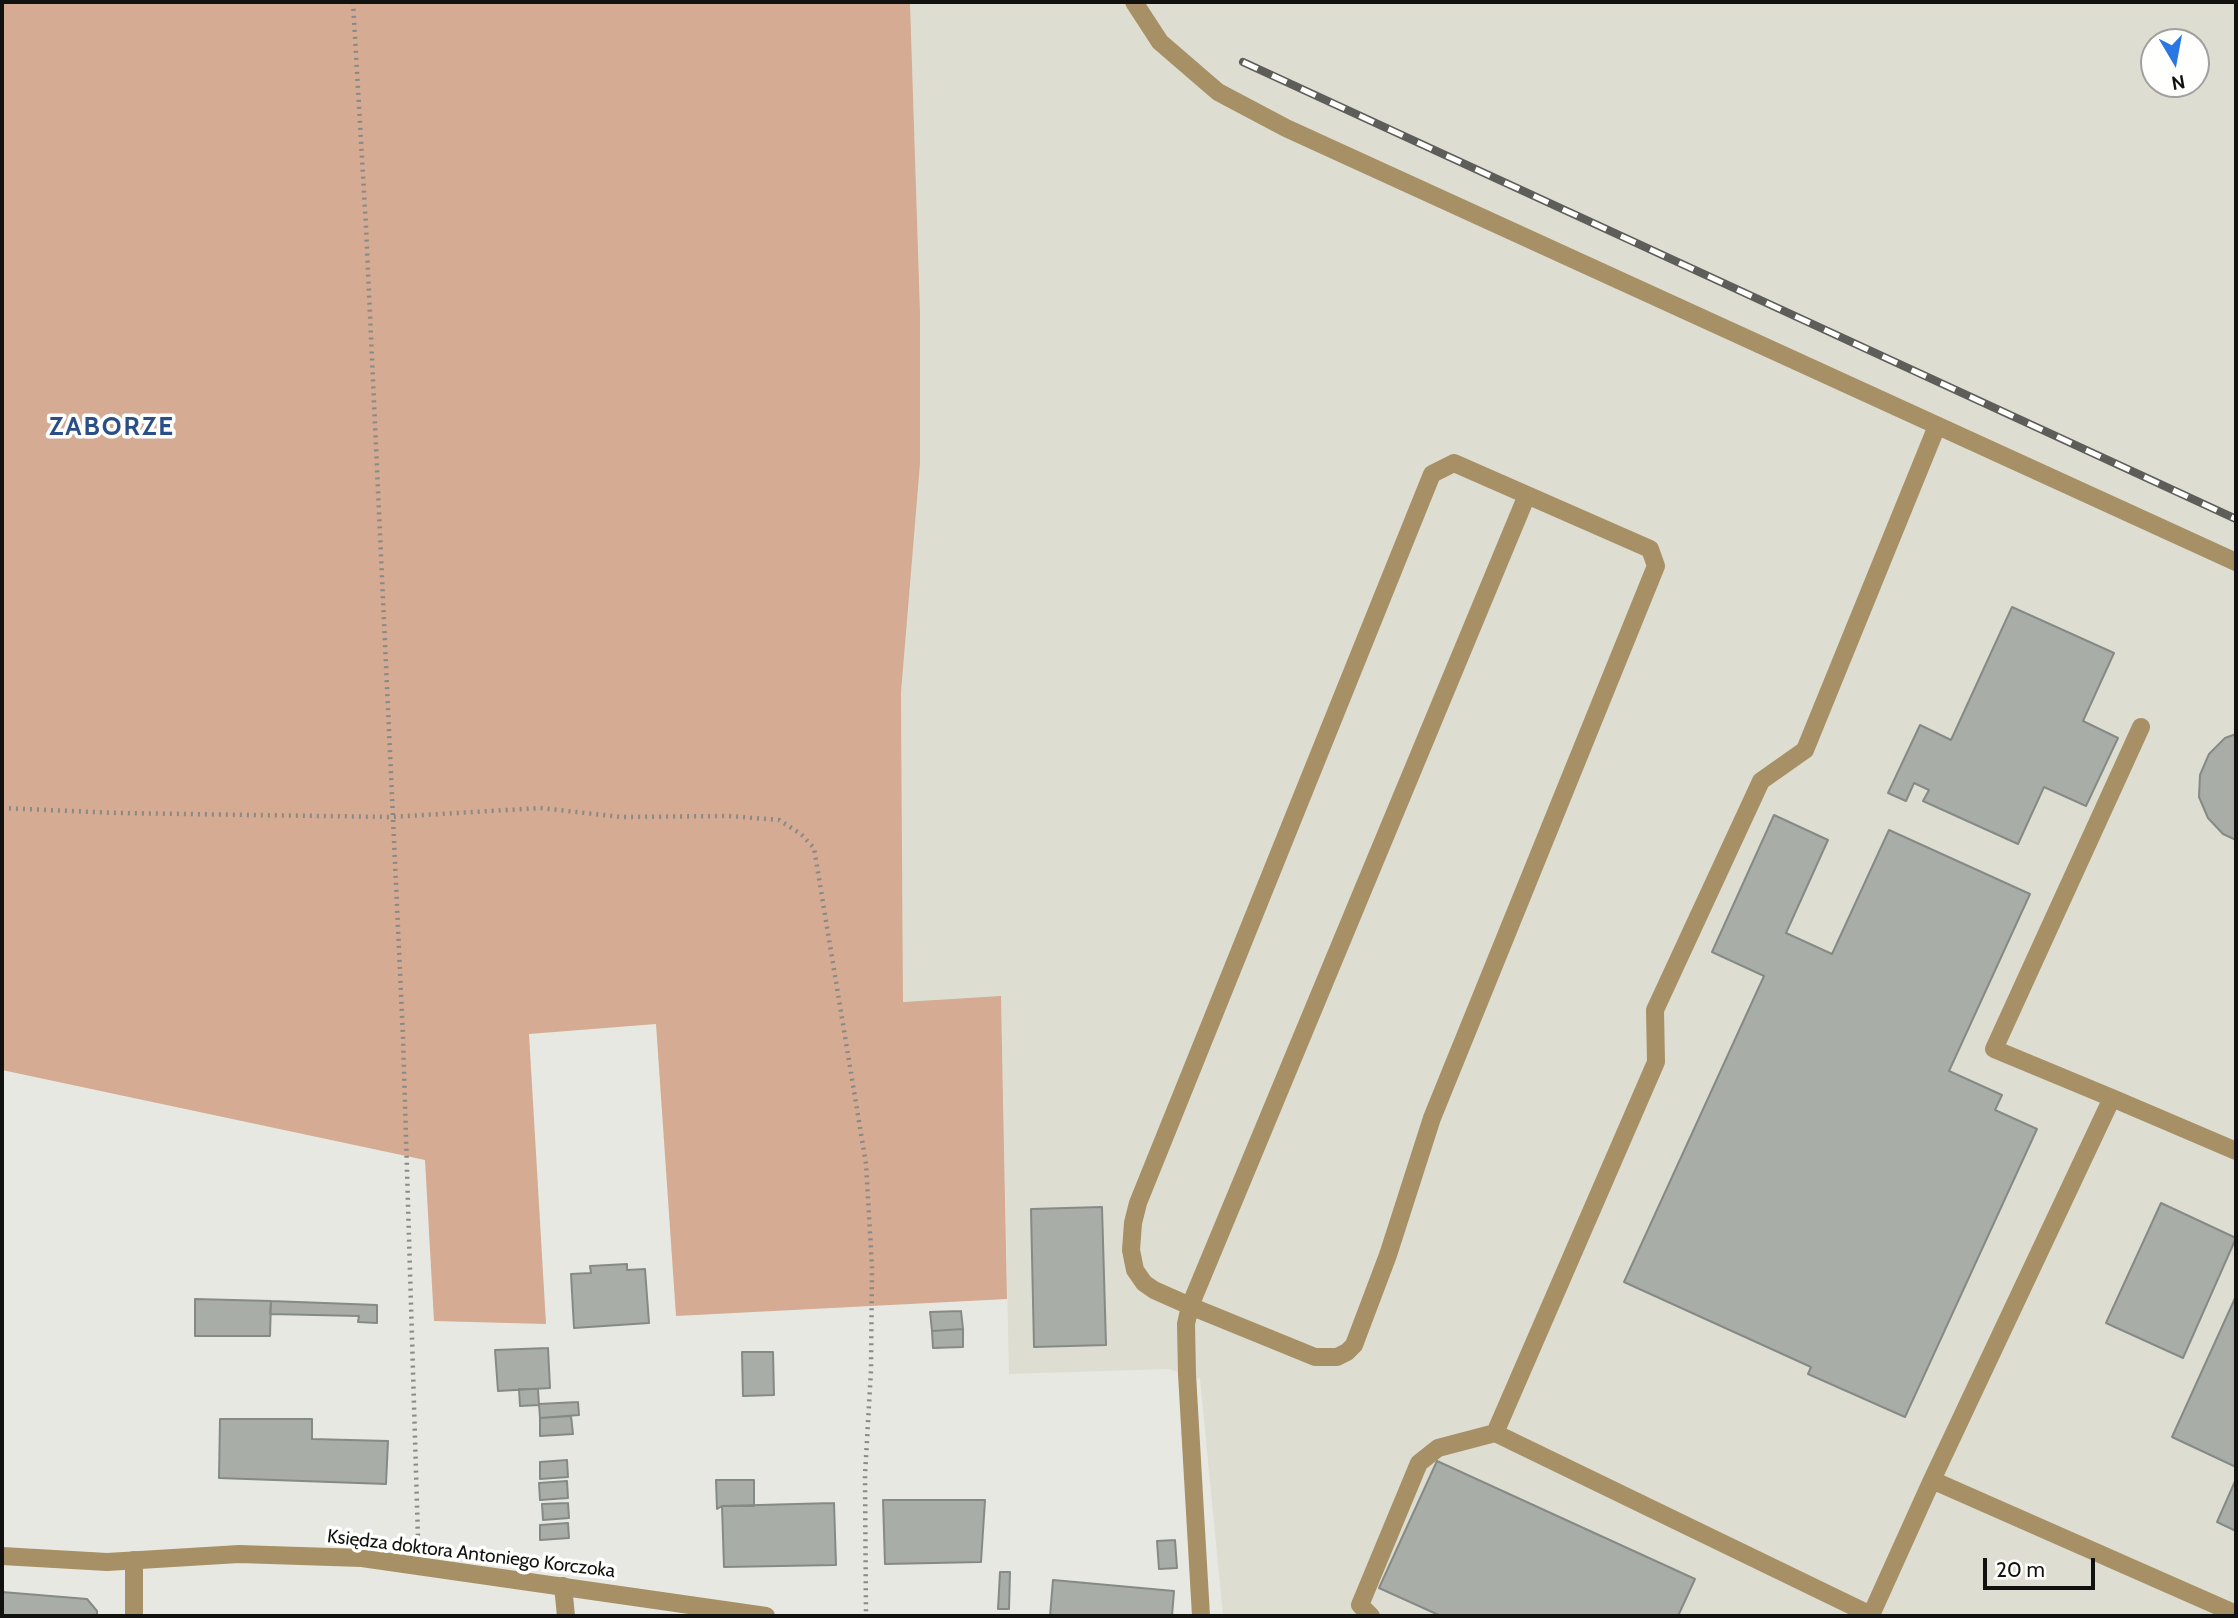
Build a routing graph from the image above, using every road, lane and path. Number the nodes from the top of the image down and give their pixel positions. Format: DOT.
graph roads {
  1 [pos="353,2"];
  2 [pos="1134,2"];
  3 [pos="1937,426"];
  4 [pos="1527,495"];
  5 [pos="2236,562"];
  6 [pos="2141,727"];
  7 [pos="2,808"];
  8 [pos="391,817"];
  9 [pos="2112,1098"];
  10 [pos="2236,1151"];
  11 [pos="1190,1306"];
  12 [pos="1495,1433"];
  13 [pos="1932,1480"];
  14 [pos="418,1538"];
  15 [pos="2,1556"];
  16 [pos="134,1560"];
  17 [pos="563,1586"];
  18 [pos="2236,1614"];
  19 [pos="754,1615"];
  20 [pos="134,1616"];
  21 [pos="566,1616"];
  22 [pos="866,1616"];
  23 [pos="1201,1616"];
  24 [pos="1371,1616"];
  1 -- 8 [label="path"];
  2 -- 3 [label="street"];
  3 -- 5 [label="street"];
  3 -- 12 [label="street"];
  4 -- 11 [label="street"];
  4 -- 11 [label="street"];
  4 -- 11 [label="street"];
  6 -- 9 [label="street"];
  7 -- 8 [label="path"];
  8 -- 14 [label="path"];
  8 -- 22 [label="path"];
  9 -- 10 [label="street"];
  9 -- 13 [label="street"];
  11 -- 23 [label="street"];
  12 -- 13 [label="street"];
  12 -- 24 [label="street"];
  13 -- 18 [label="street"];
  15 -- 16 [label="street, Księdza doktora Antoniego Korczoka"];
  16 -- 17 [label="street, Księdza doktora Antoniego Korczoka"];
  16 -- 20 [label="street"];
  17 -- 19 [label="street, Księdza doktora Antoniego Korczoka"];
  17 -- 21 [label="street"];
}
